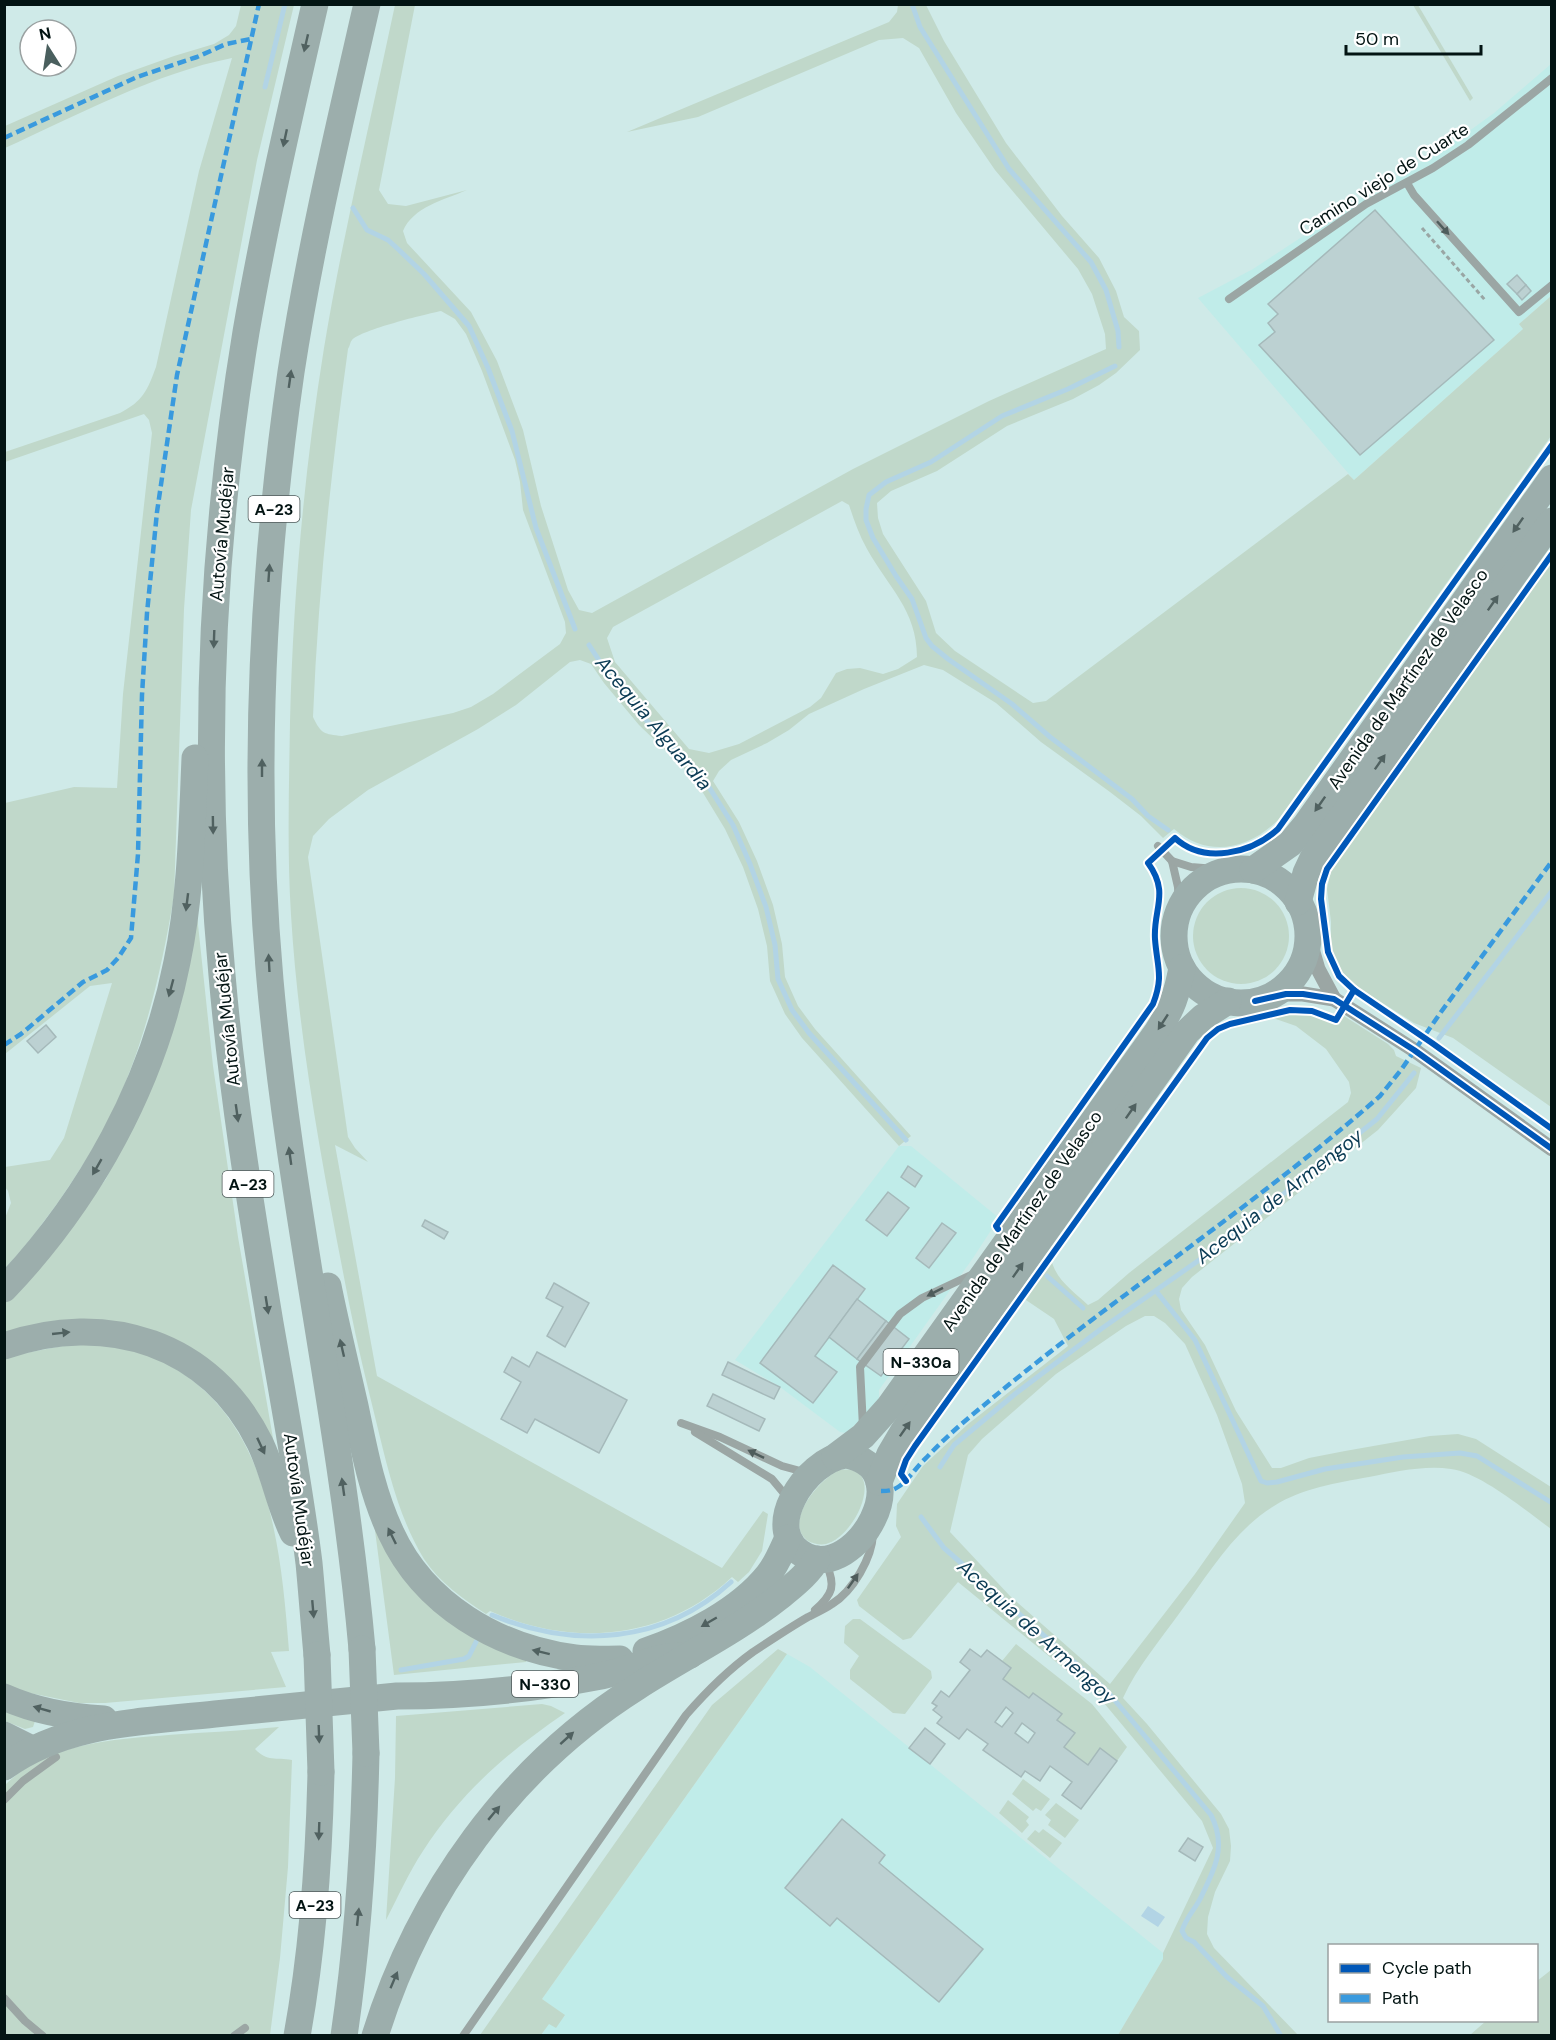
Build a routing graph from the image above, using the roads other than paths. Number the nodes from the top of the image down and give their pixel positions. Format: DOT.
graph roads {
  1 [pos="315,4"];
  2 [pos="366,4"];
  3 [pos="1551,78"];
  4 [pos="1407,183"];
  5 [pos="1551,285"];
  6 [pos="1229,299"];
  7 [pos="1551,478"];
  8 [pos="1549,524"];
  9 [pos="212,703"];
  10 [pos="1158,846"];
  11 [pos="1172,861"];
  12 [pos="1240,870"];
  13 [pos="1299,902"];
  14 [pos="1179,911"];
  15 [pos="1308,935"];
  16 [pos="1182,968"];
  17 [pos="1334,999"];
  18 [pos="1242,1001"];
  19 [pos="1551,1149"];
  20 [pos="298,1214"];
  21 [pos="988,1268"];
  22 [pos="4,1289"];
  23 [pos="4,1346"];
  24 [pos="863,1436"];
  25 [pos="835,1457"];
  26 [pos="811,1473"];
  27 [pos="879,1482"];
  28 [pos="791,1504"];
  29 [pos="875,1516"];
  30 [pos="788,1538"];
  31 [pos="820,1559"];
  32 [pos="309,1563"];
  33 [pos="808,1617"];
  34 [pos="690,1655"];
  35 [pos="620,1659"];
  36 [pos="4,1696"];
  37 [pos="397,1696"];
  38 [pos="141,1722"];
  39 [pos="4,1735"];
  40 [pos="44,1753"];
  41 [pos="4,1767"];
  42 [pos="4,1800"];
  43 [pos="4,1998"];
  44 [pos="245,2028"];
  45 [pos="43,2036"];
  46 [pos="234,2036"];
  47 [pos="297,2036"];
  48 [pos="344,2036"];
  49 [pos="375,2036"];
  50 [pos="463,2036"];
  1 -- 9 [label="highway, Autovía Mudéjar / A-23, one-way"];
  20 -- 2 [label="highway, A-23, one-way"];
  3 -- 4 [label="lane, Camino viejo de Cuarte"];
  4 -- 5 [label="lane, one-way"];
  4 -- 6 [label="lane, Camino viejo de Cuarte"];
  7 -- 12 [label="highway, Avenida de Martínez de Velasco / N-330a, one-way"];
  13 -- 8 [label="highway, Avenida de Martínez de Velasco / N-330a, one-way"];
  9 -- 22 [label="highway, one-way"];
  9 -- 32 [label="highway, Autovía Mudéjar / A-23, one-way"];
  10 -- 11 [label="lane"];
  11 -- 12 [label="lane"];
  11 -- 14 [label="lane"];
  12 -- 13 [label="highway, N-330a"];
  12 -- 14 [label="highway, N-330a"];
  13 -- 15 [label="highway, N-330a"];
  14 -- 16 [label="highway, N-330a"];
  15 -- 17 [label="street"];
  15 -- 18 [label="highway, N-330a"];
  16 -- 18 [label="highway"];
  16 -- 21 [label="highway, Avenida de Martínez de Velasco / N-330a, one-way"];
  17 -- 18 [label="street"];
  17 -- 19 [label="street"];
  27 -- 18 [label="highway, Avenida de Martínez de Velasco / N-330a, one-way"];
  35 -- 20 [label="highway, one-way"];
  48 -- 20 [label="highway, A-23, one-way, bridge"];
  21 -- 24 [label="highway, Avenida de Martínez de Velasco / N-330a"];
  21 -- 24 [label="lane, one-way"];
  23 -- 32 [label="highway, one-way"];
  24 -- 25 [label="highway, Avenida de Martínez de Velasco / N-330a"];
  25 -- 26 [label="highway, N-330a"];
  25 -- 27 [label="highway"];
  26 -- 28 [label="highway, N-330a"];
  26 -- 28 [label="lane, one-way"];
  27 -- 29 [label="highway, N-330a"];
  28 -- 30 [label="highway, N-330a"];
  29 -- 31 [label="highway, N-330a"];
  33 -- 29 [label="lane, one-way"];
  30 -- 31 [label="highway"];
  30 -- 35 [label="highway, N-330, one-way"];
  31 -- 33 [label="lane"];
  31 -- 34 [label="highway, N-330"];
  32 -- 47 [label="highway, Autovía Mudéjar / A-23, one-way, bridge"];
  33 -- 50 [label="lane"];
  34 -- 37 [label="highway, N-330"];
  49 -- 34 [label="highway, one-way"];
  35 -- 37 [label="highway, N-330"];
  38 -- 36 [label="highway, one-way"];
  37 -- 38 [label="highway, N-330"];
  38 -- 40 [label="highway, N-330"];
  39 -- 40 [label="highway"];
  40 -- 41 [label="highway, N-330"];
  40 -- 42 [label="lane"];
  43 -- 45 [label="lane"];
  44 -- 46 [label="lane"];
}
